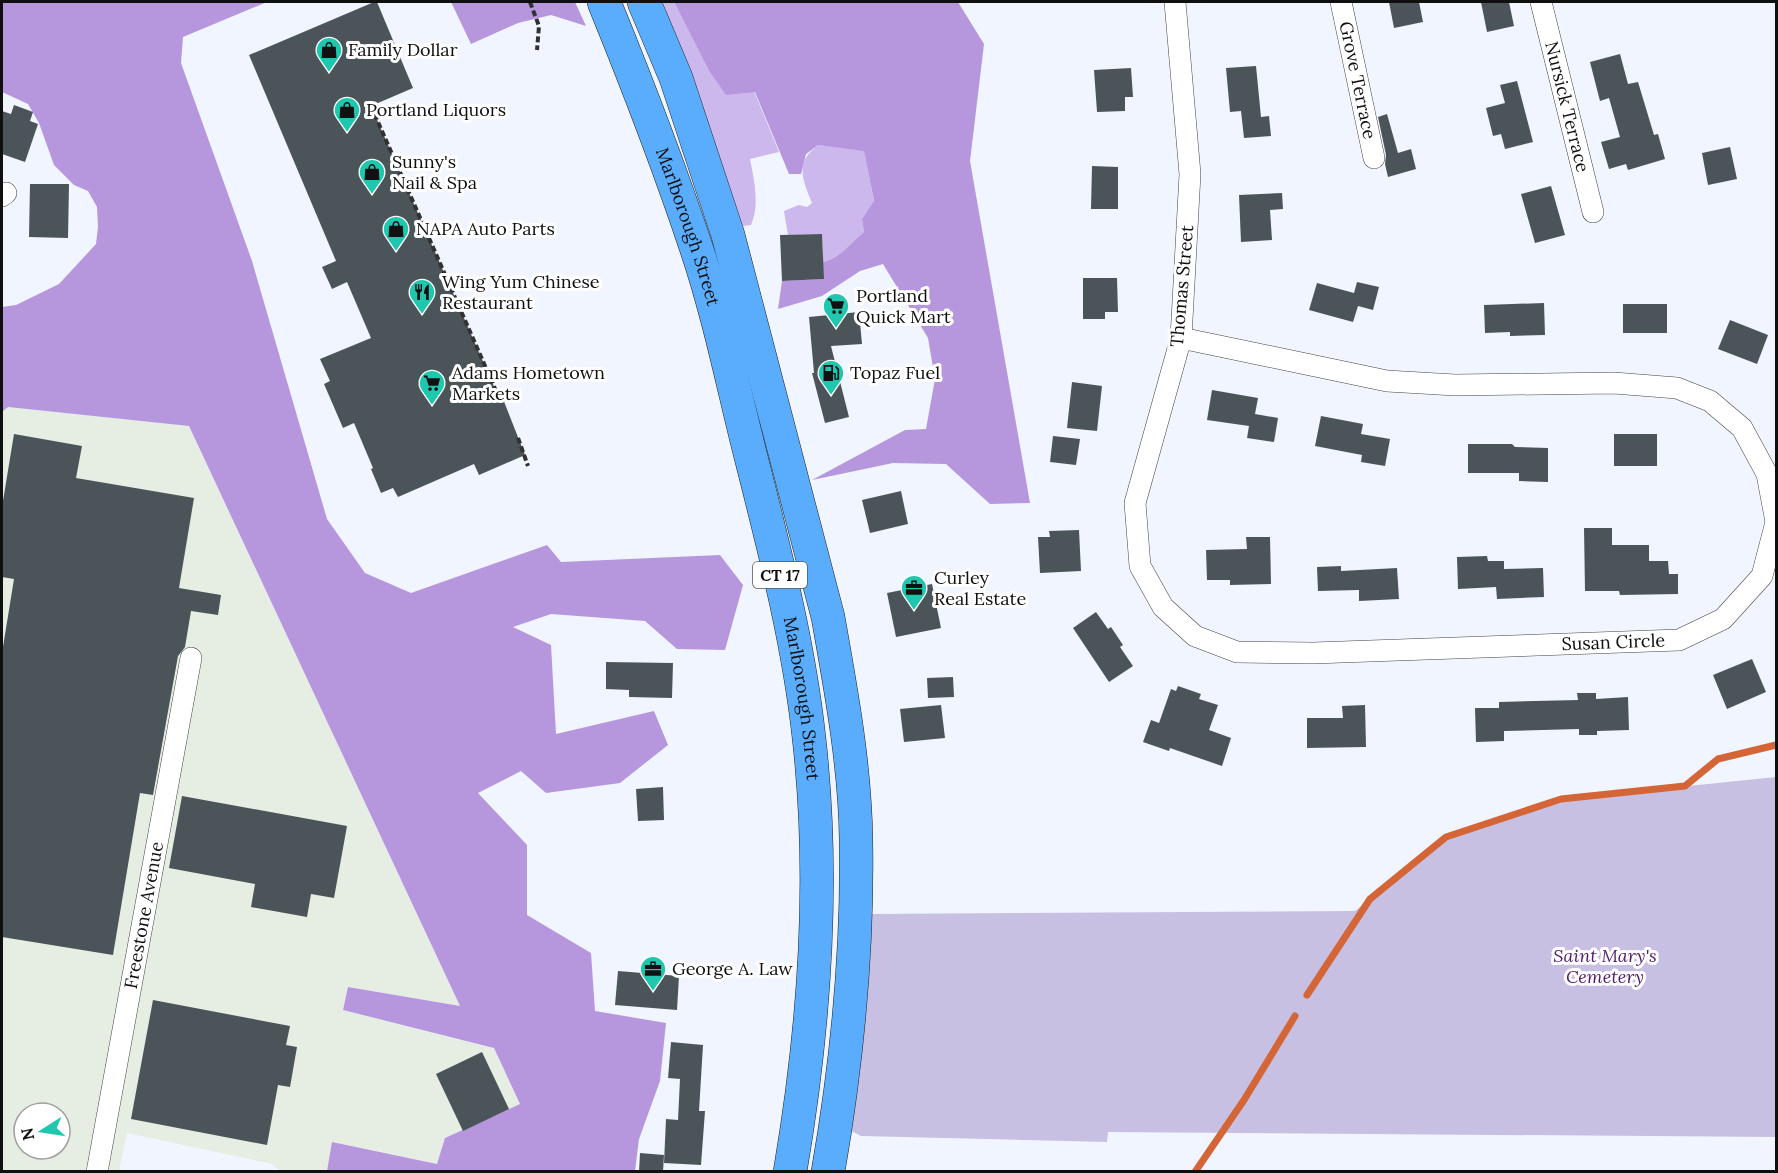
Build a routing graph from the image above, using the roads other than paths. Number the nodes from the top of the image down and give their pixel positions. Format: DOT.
graph roads {
  1 [pos="604,2"];
  2 [pos="644,2"];
  3 [pos="1175,2"];
  4 [pos="1341,2"];
  5 [pos="1541,2"];
  6 [pos="1374,158"];
  7 [pos="1593,212"];
  8 [pos="739,273"];
  9 [pos="706,279"];
  10 [pos="1181,338"];
  11 [pos="1140,566"];
  12 [pos="191,658"];
  13 [pos="97,1172"];
  14 [pos="790,1172"];
  15 [pos="828,1172"];
  1 -- 9 [label="highway, Marlborough Street / CT 17"];
  2 -- 8 [label="highway, Marlborough Street / CT 17"];
  3 -- 10 [label="street, Thomas Street"];
  4 -- 6 [label="street, Grove Terrace"];
  5 -- 7 [label="street, Nursick Terrace"];
  8 -- 9 [label="highway"];
  8 -- 15 [label="highway, Marlborough Street / CT 17"];
  9 -- 14 [label="highway, Marlborough Street / CT 17"];
  10 -- 11 [label="street, Thomas Street"];
  10 -- 11 [label="street, Susan Circle"];
  12 -- 13 [label="street, Freestone Avenue"];
}
